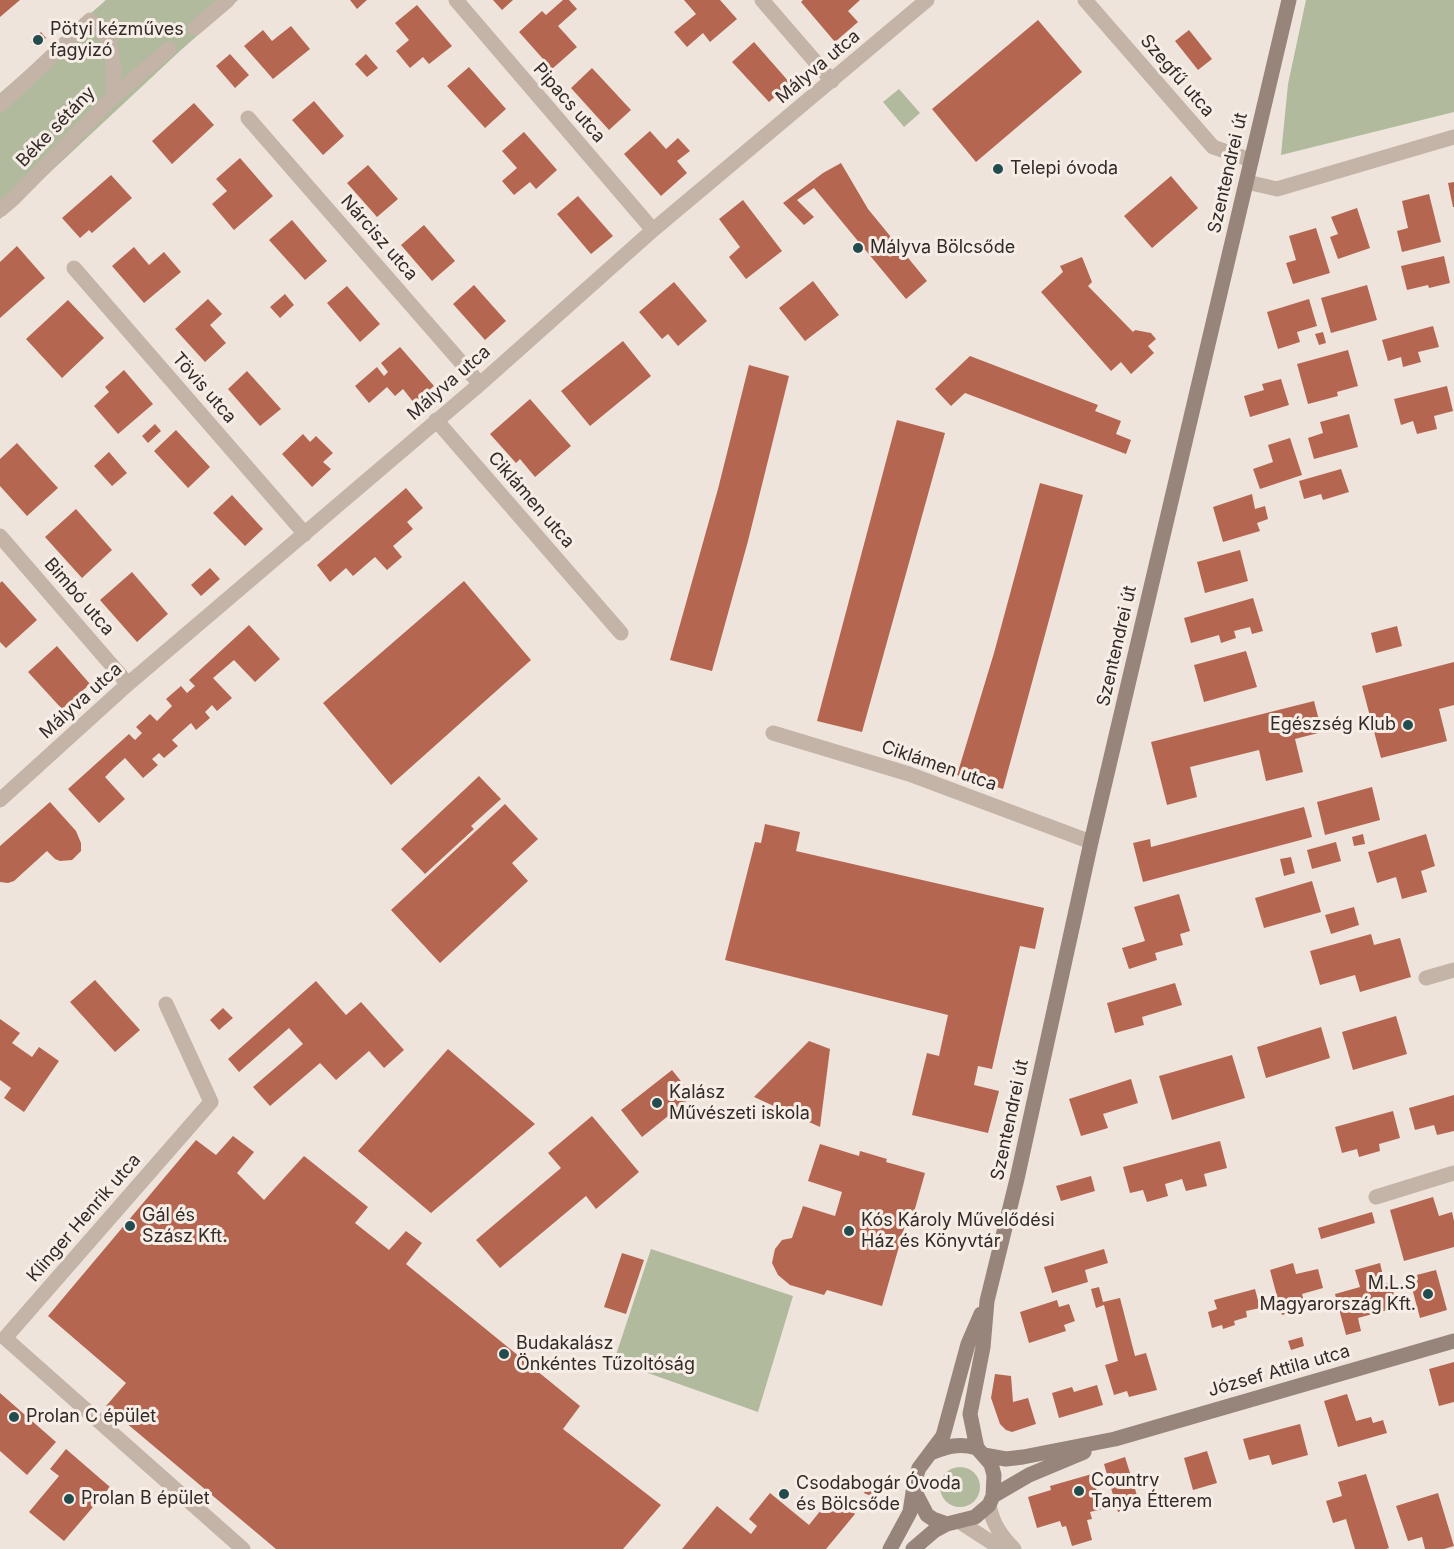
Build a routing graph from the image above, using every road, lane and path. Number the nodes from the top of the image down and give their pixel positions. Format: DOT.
graph roads {
  1 [pos="228,0"];
  2 [pos="456,0"];
  3 [pos="762,0"];
  4 [pos="927,0"];
  5 [pos="1085,0"];
  6 [pos="1289,0"];
  7 [pos="195,28"];
  8 [pos="169,49"];
  9 [pos="832,81"];
  10 [pos="112,97"];
  11 [pos="0,105"];
  12 [pos="248,118"];
  13 [pos="1454,137"];
  14 [pos="1251,160"];
  15 [pos="1247,182"];
  16 [pos="0,210"];
  17 [pos="653,230"];
  18 [pos="74,268"];
  19 [pos="480,384"];
  20 [pos="436,420"];
  21 [pos="305,534"];
  22 [pos="0,536"];
  23 [pos="621,633"];
  24 [pos="128,684"];
  25 [pos="773,734"];
  26 [pos="0,800"];
  27 [pos="1091,842"];
  28 [pos="1454,970"];
  29 [pos="1426,978"];
  30 [pos="166,1004"];
  31 [pos="1454,1173"];
  32 [pos="1376,1197"];
  33 [pos="987,1301"];
  34 [pos="1454,1341"];
  35 [pos="1115,1439"];
  36 [pos="981,1451"];
  37 [pos="931,1453"];
  38 [pos="914,1490"];
  39 [pos="991,1500"];
  40 [pos="954,1523"];
  41 [pos="243,1549"];
  42 [pos="890,1549"];
  43 [pos="912,1549"];
  44 [pos="1009,1549"];
  45 [pos="1014,1549"];
  1 -- 7 [label="street"];
  2 -- 17 [label="street, Pipacs utca"];
  3 -- 9 [label="street"];
  4 -- 9 [label="street, Mályva utca"];
  5 -- 14 [label="street, Szegfű utca"];
  6 -- 14 [label="main road, Szentendrei út"];
  8 -- 10 [label="street, Béke sétány"];
  9 -- 17 [label="street, Mályva utca"];
  10 -- 11 [label="street, Béke sétány"];
  10 -- 16 [label="street, Béke sétány"];
  12 -- 19 [label="street, Nárcisz utca"];
  13 -- 15 [label="street"];
  14 -- 15 [label="main road, Szentendrei út"];
  15 -- 27 [label="main road, Szentendrei út"];
  17 -- 19 [label="street, Mályva utca"];
  18 -- 21 [label="street, Tövis utca"];
  19 -- 20 [label="street, Mályva utca"];
  20 -- 21 [label="street, Mályva utca"];
  20 -- 23 [label="street, Ciklámen utca"];
  21 -- 24 [label="street, Mályva utca"];
  22 -- 24 [label="street, Bimbó utca"];
  24 -- 26 [label="street, Mályva utca"];
  25 -- 27 [label="street, Ciklámen utca"];
  27 -- 33 [label="main road, Szentendrei út"];
  28 -- 29 [label="street"];
  30 -- 41 [label="street, Klinger Henrik utca"];
  31 -- 32 [label="street"];
  33 -- 36 [label="main road"];
  33 -- 37 [label="main road"];
  34 -- 35 [label="main road, József Attila utca"];
  35 -- 36 [label="main road"];
  35 -- 39 [label="main road"];
  36 -- 37 [label="main road"];
  36 -- 39 [label="main road"];
  37 -- 38 [label="main road"];
  38 -- 40 [label="main road"];
  38 -- 42 [label="main road"];
  39 -- 40 [label="main road"];
  39 -- 45 [label="street"];
  40 -- 43 [label="main road"];
  40 -- 44 [label="street"];
}
